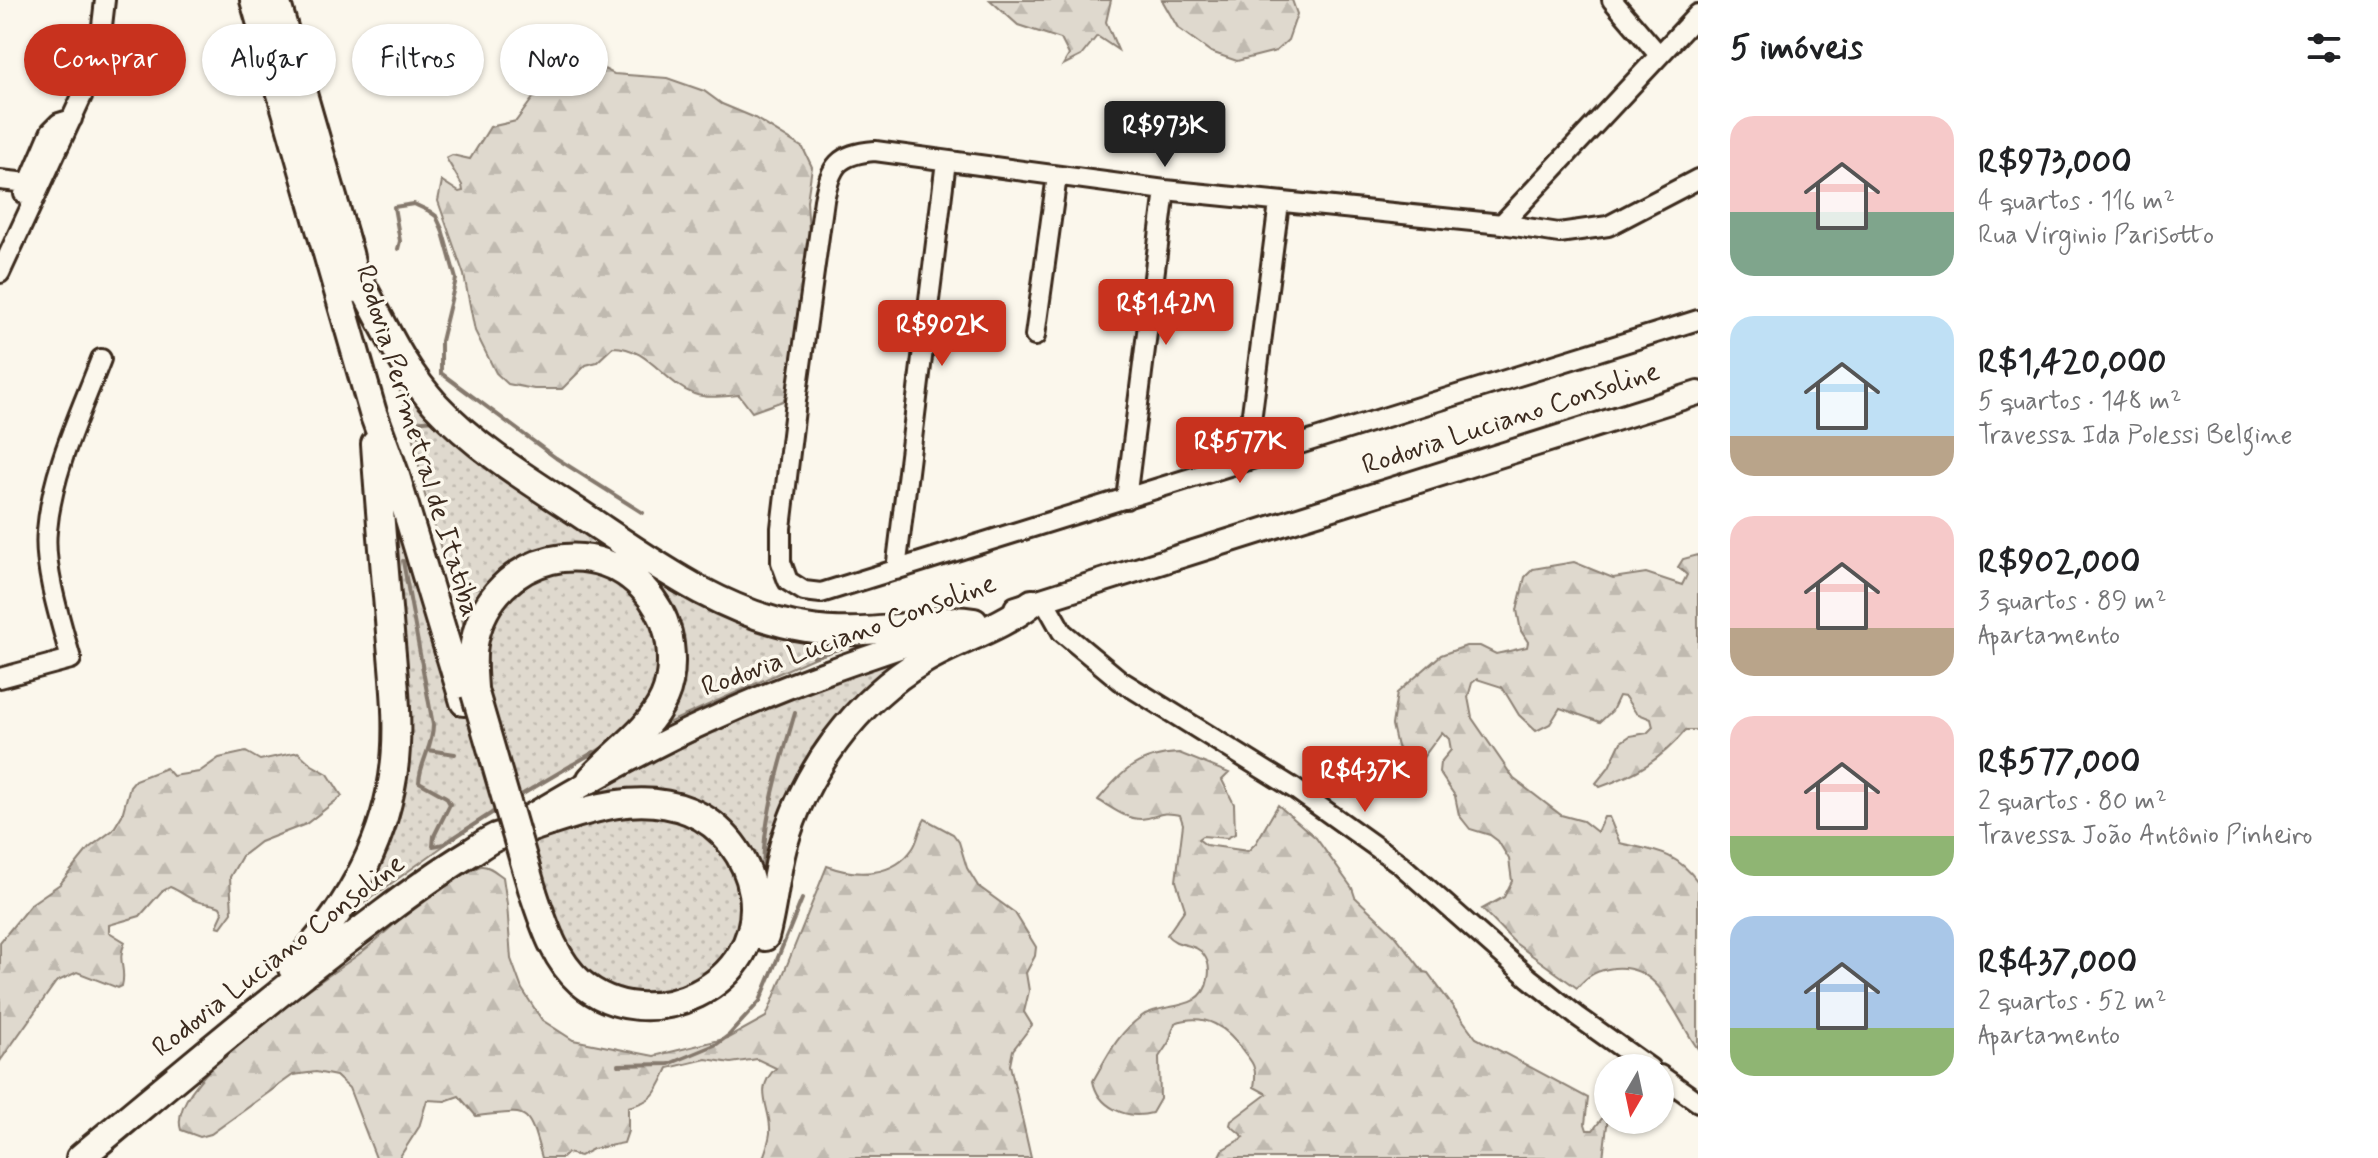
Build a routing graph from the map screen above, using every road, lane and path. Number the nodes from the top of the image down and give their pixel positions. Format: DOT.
graph roads {
  1 [pos="105,0"];
  2 [pos="254,0"];
  3 [pos="276,0"];
  4 [pos="1612,0"];
  5 [pos="1698,14"];
  6 [pos="1659,55"];
  7 [pos="72,119"];
  8 [pos="946,161"];
  9 [pos="1057,176"];
  10 [pos="1698,179"];
  11 [pos="0,180"];
  12 [pos="28,183"];
  13 [pos="1165,190"];
  14 [pos="1279,203"];
  15 [pos="1502,224"];
  16 [pos="3,265"];
  17 [pos="354,271"];
  18 [pos="1698,320"];
  19 [pos="1035,336"];
  20 [pos="101,359"];
  21 [pos="1698,393"];
  22 [pos="373,413"];
  23 [pos="1246,460"];
  24 [pos="1126,499"];
  25 [pos="896,570"];
  26 [pos="1038,602"];
  27 [pos="974,622"];
  28 [pos="0,678"];
  29 [pos="471,694"];
  30 [pos="591,779"];
  31 [pos="495,838"];
  32 [pos="527,896"];
  33 [pos="231,1032"];
  34 [pos="1630,1054"];
  35 [pos="1674,1085"];
  36 [pos="1698,1102"];
  37 [pos="80,1158"];
  1 -- 7 [label="street"];
  2 -- 22 [label="highway, Rodovia Perimetral de Itatiba"];
  3 -- 17 [label="highway, Rodovia Perimetral de Itatiba"];
  4 -- 6 [label="street"];
  5 -- 6 [label="street"];
  6 -- 15 [label="street"];
  7 -- 12 [label="street"];
  7 -- 16 [label="street"];
  8 -- 9 [label="street"];
  8 -- 25 [label="street"];
  8 -- 25 [label="street"];
  9 -- 13 [label="street"];
  9 -- 19 [label="street"];
  10 -- 15 [label="street"];
  11 -- 12 [label="street"];
  12 -- 16 [label="street"];
  13 -- 14 [label="street"];
  13 -- 24 [label="street"];
  14 -- 15 [label="street"];
  14 -- 23 [label="street"];
  17 -- 27 [label="highway"];
  17 -- 29 [label="highway, Rodovia Perimetral de Itatiba"];
  18 -- 23 [label="street"];
  20 -- 28 [label="street"];
  21 -- 26 [label="main road, Rodovia Luciano Consoline"];
  22 -- 29 [label="highway, Rodovia Perimetral de Itatiba"];
  22 -- 33 [label="highway"];
  23 -- 24 [label="street"];
  24 -- 25 [label="street"];
  26 -- 27 [label="main road, Rodovia Luciano Consoline"];
  26 -- 32 [label="highway"];
  26 -- 34 [label="street"];
  27 -- 30 [label="main road, Rodovia Luciano Consoline"];
  29 -- 30 [label="highway"];
  29 -- 32 [label="highway, Rodovia Perimetral de Itatiba, bridge"];
  30 -- 31 [label="main road, Rodovia Luciano Consoline"];
  31 -- 32 [label="highway"];
  31 -- 33 [label="highway, Rodovia Luciano Consoline"];
  33 -- 37 [label="highway, Rodovia Luciano Consoline"];
  35 -- 36 [label="street"];
}
